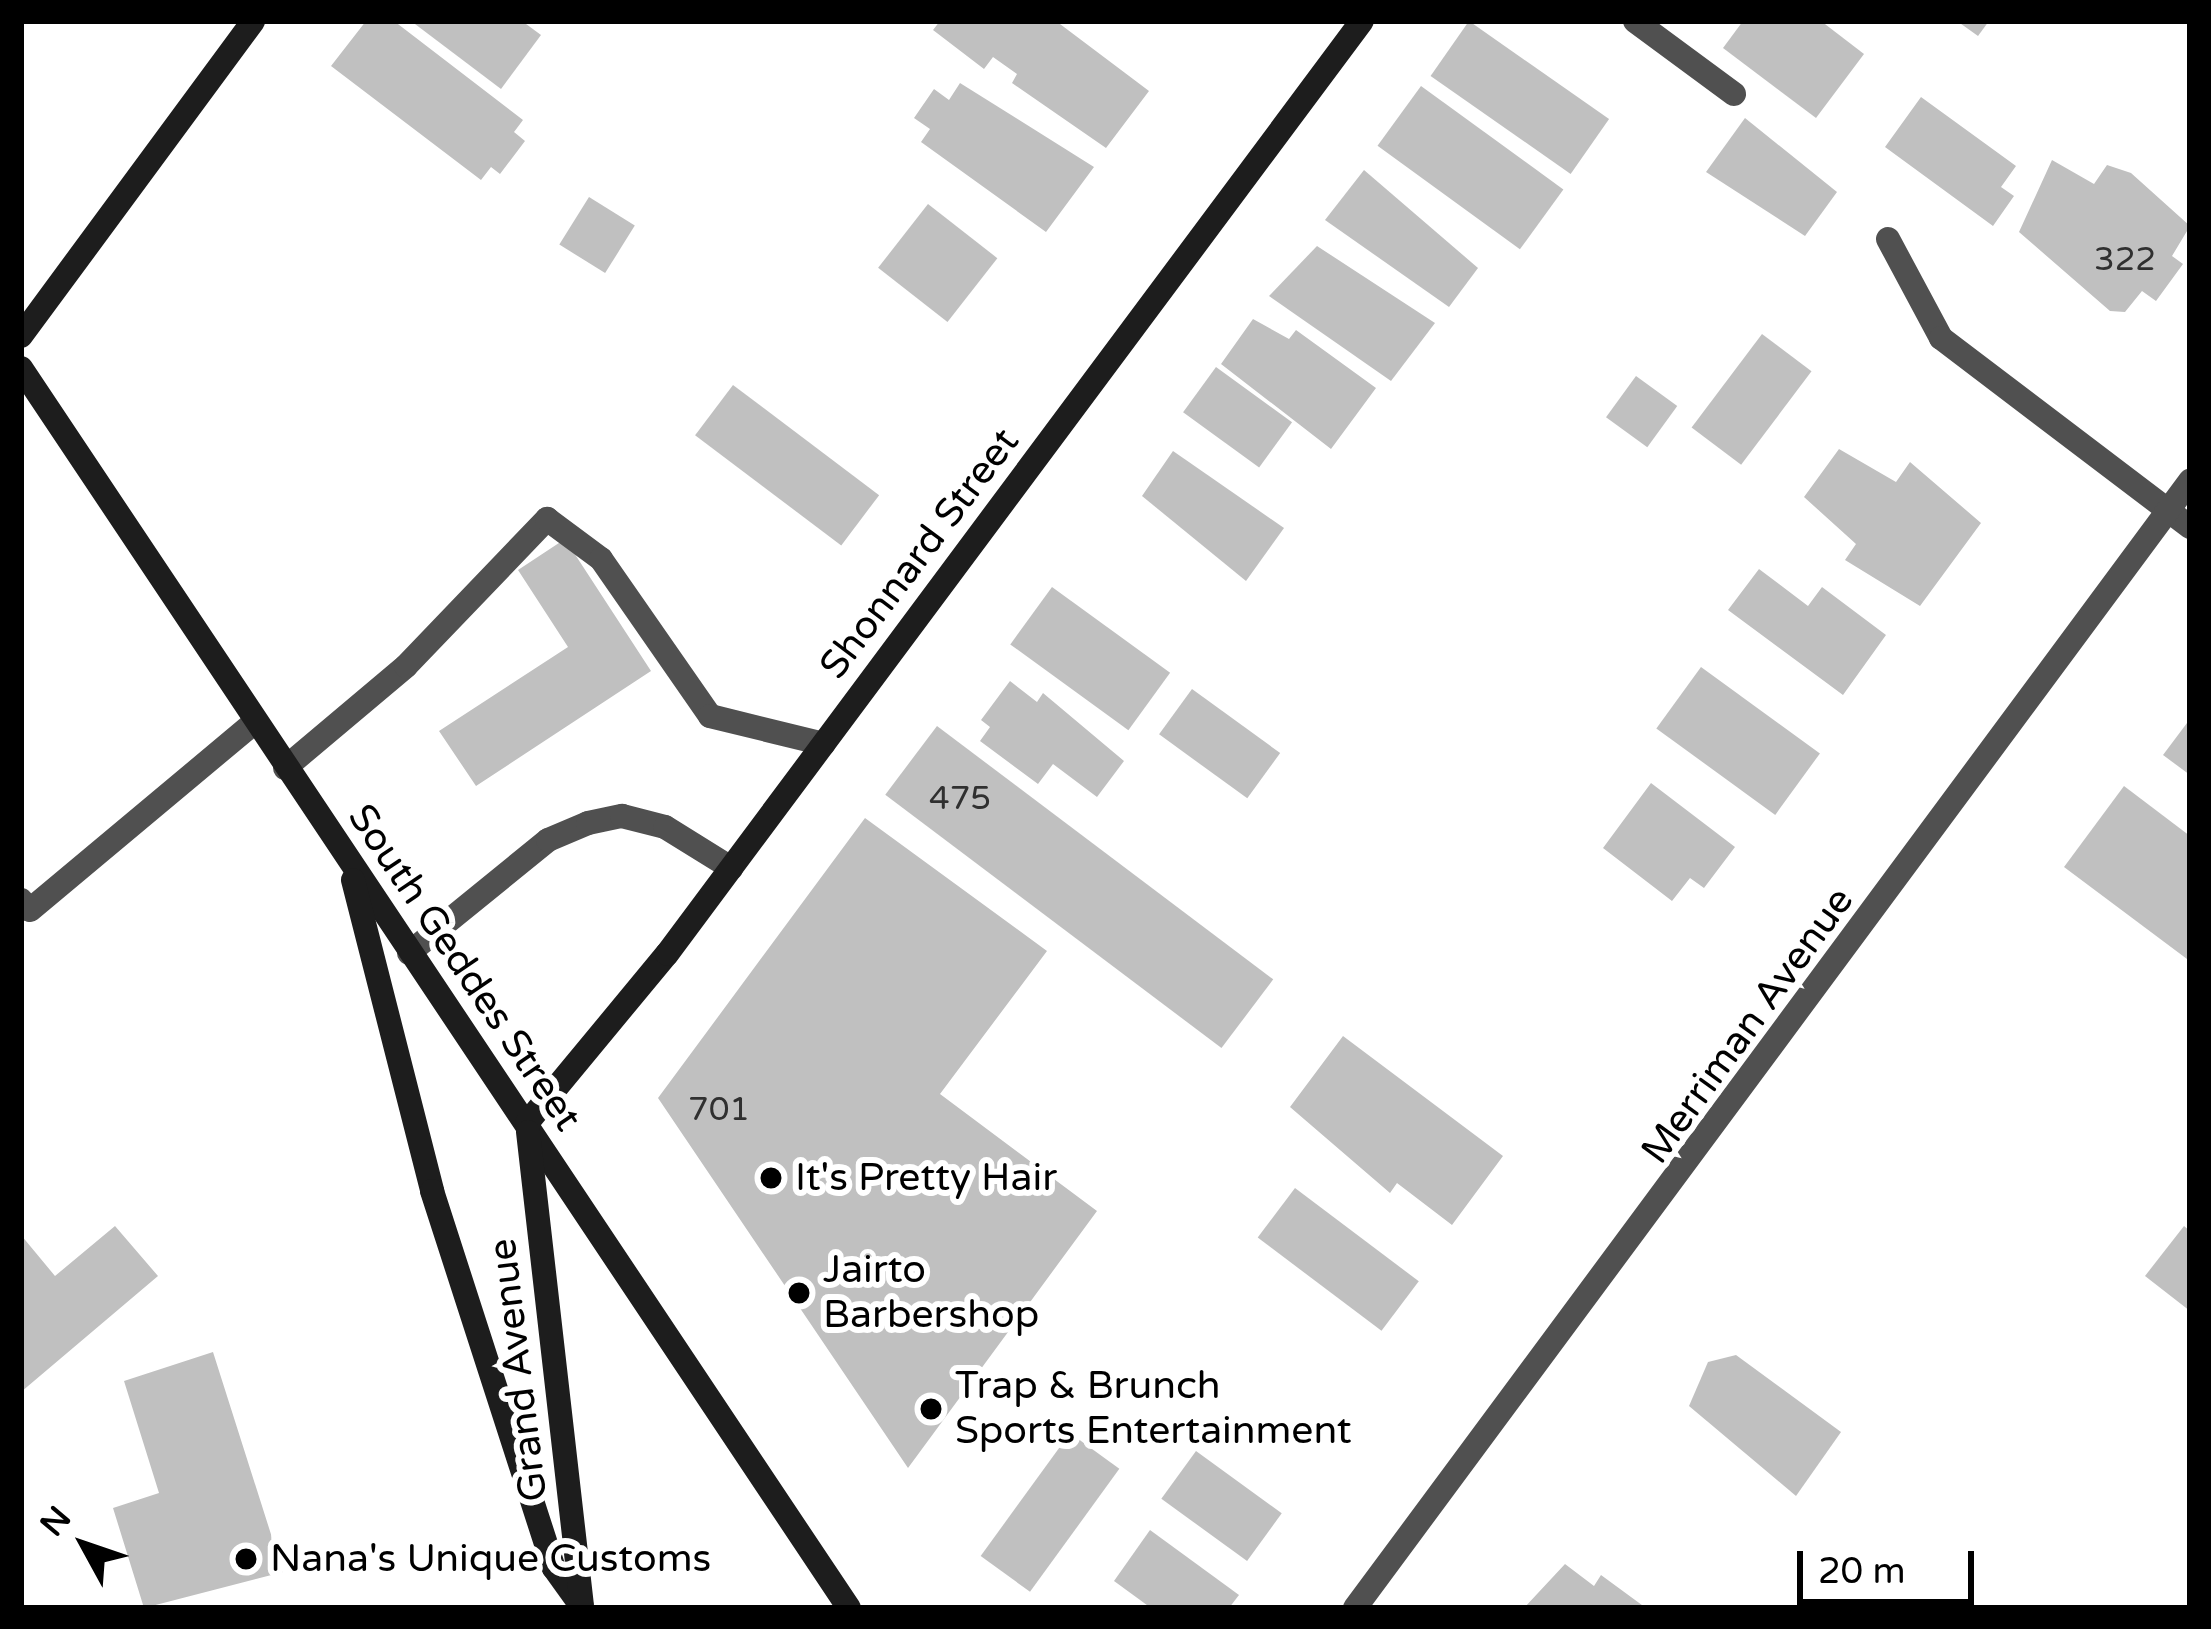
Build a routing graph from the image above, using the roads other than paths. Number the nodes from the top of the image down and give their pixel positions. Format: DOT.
graph roads {
  1 [pos="253,21"];
  2 [pos="1362,21"];
  3 [pos="1635,21"];
  4 [pos="1734,94"];
  5 [pos="1888,239"];
  6 [pos="21,336"];
  7 [pos="21,368"];
  8 [pos="2190,481"];
  9 [pos="2168,511"];
  10 [pos="2190,527"];
  11 [pos="255,722"];
  12 [pos="824,744"];
  13 [pos="285,768"];
  14 [pos="349,865"];
  15 [pos="731,868"];
  16 [pos="21,900"];
  17 [pos="409,952"];
  18 [pos="527,1124"];
  19 [pos="583,1608"];
  20 [pos="849,1608"];
  21 [pos="1355,1608"];
  1 -- 6 [label="street"];
  2 -- 12 [label="street, Shonnard Street"];
  3 -- 4 [label="street"];
  5 -- 9 [label="street"];
  7 -- 11 [label="street, South Geddes Street"];
  8 -- 9 [label="street, Merriman Avenue"];
  9 -- 10 [label="street"];
  9 -- 21 [label="street, Merriman Avenue"];
  11 -- 13 [label="street, South Geddes Street"];
  11 -- 16 [label="street"];
  12 -- 13 [label="street"];
  12 -- 15 [label="street, Shonnard Street"];
  13 -- 14 [label="street, South Geddes Street"];
  14 -- 17 [label="street, South Geddes Street"];
  14 -- 19 [label="street"];
  15 -- 17 [label="street"];
  15 -- 18 [label="street, Shonnard Street"];
  17 -- 18 [label="street, South Geddes Street"];
  18 -- 19 [label="street, Grand Avenue"];
  18 -- 20 [label="street, South Geddes Street"];
}
